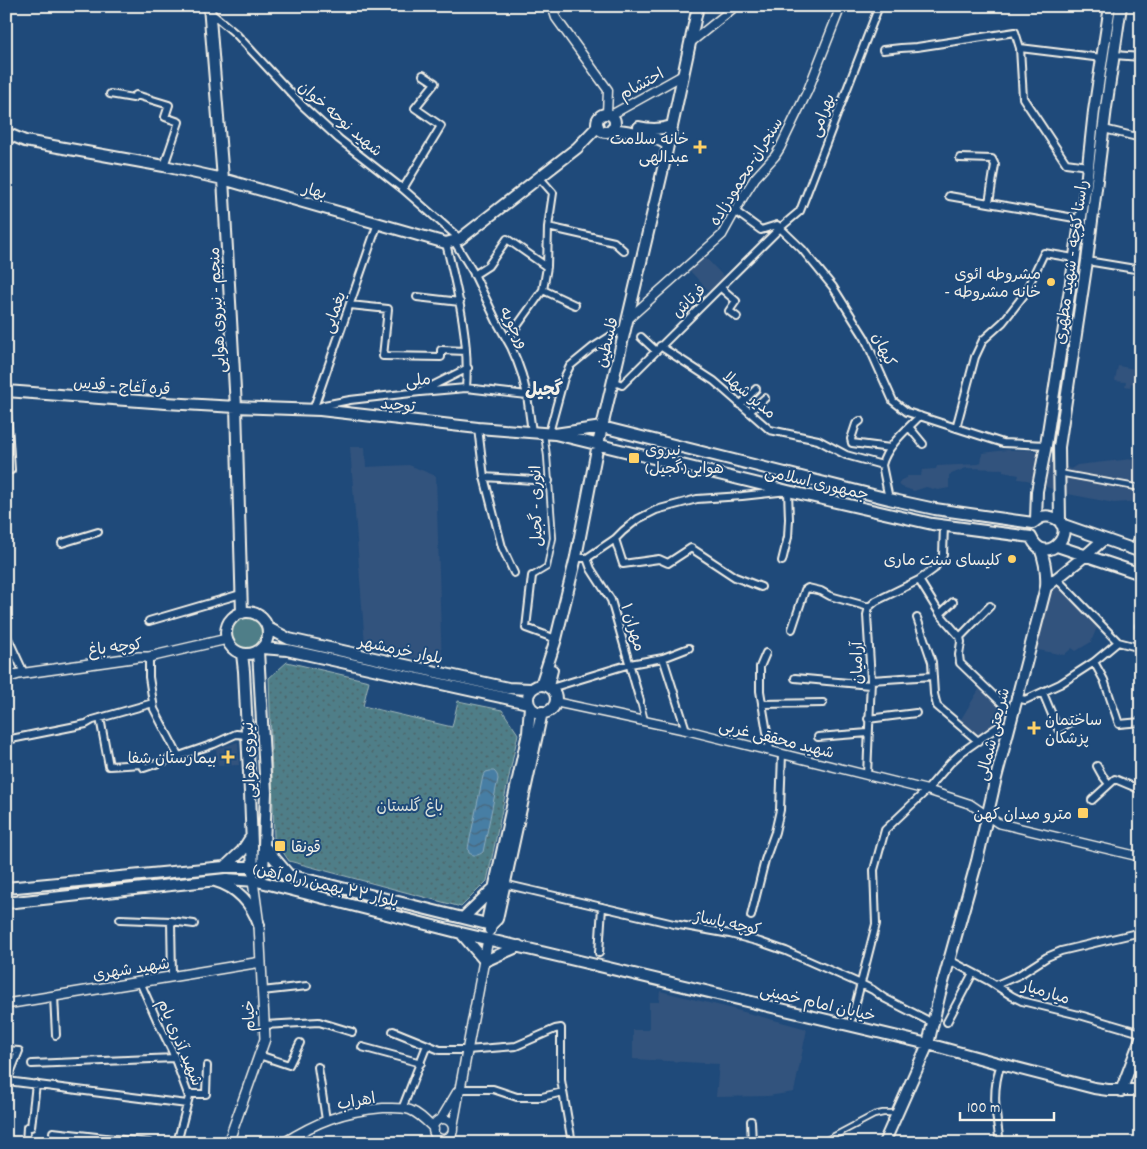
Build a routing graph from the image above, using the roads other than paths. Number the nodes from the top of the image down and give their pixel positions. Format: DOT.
graph roads {
  1 [pos="552,6"];
  2 [pos="698,6"];
  3 [pos="736,6"];
  4 [pos="841,6"];
  5 [pos="879,6"];
  6 [pos="1110,6"];
  7 [pos="1121,6"];
  8 [pos="209,9"];
  9 [pos="690,43"];
  10 [pos="1020,48"];
  11 [pos="883,50"];
  12 [pos="1114,55"];
  13 [pos="1141,57"];
  14 [pos="1102,58"];
  15 [pos="423,75"];
  16 [pos="683,76"];
  17 [pos="110,94"];
  18 [pos="608,123"];
  19 [pos="672,126"];
  20 [pos="1104,129"];
  21 [pos="6,134"];
  22 [pos="1141,138"];
  23 [pos="668,145"];
  24 [pos="960,158"];
  25 [pos="164,166"];
  26 [pos="1088,166"];
  27 [pos="539,178"];
  28 [pos="223,179"];
  29 [pos="404,189"];
  30 [pos="949,196"];
  31 [pos="988,203"];
  32 [pos="735,211"];
  33 [pos="1080,219"];
  34 [pos="378,224"];
  35 [pos="548,227"];
  36 [pos="781,227"];
  37 [pos="454,241"];
  38 [pos="624,251"];
  39 [pos="1074,258"];
  40 [pos="1086,260"];
  41 [pos="547,267"];
  42 [pos="1141,270"];
  43 [pos="474,275"];
  44 [pos="721,288"];
  45 [pos="543,290"];
  46 [pos="417,297"];
  47 [pos="460,302"];
  48 [pos="350,304"];
  49 [pos="575,305"];
  50 [pos="737,317"];
  51 [pos="626,323"];
  52 [pos="641,337"];
  53 [pos="507,340"];
  54 [pos="658,349"];
  55 [pos="466,350"];
  56 [pos="468,368"];
  57 [pos="612,381"];
  58 [pos="466,388"];
  59 [pos="756,389"];
  60 [pos="6,391"];
  61 [pos="420,392"];
  62 [pos="527,395"];
  63 [pos="6,396"];
  64 [pos="765,398"];
  65 [pos="740,405"];
  66 [pos="236,407"];
  67 [pos="313,410"];
  68 [pos="749,412"];
  69 [pos="920,416"];
  70 [pos="860,421"];
  71 [pos="605,427"];
  72 [pos="909,427"];
  73 [pos="478,428"];
  74 [pos="956,428"];
  75 [pos="532,432"];
  76 [pos="549,433"];
  77 [pos="923,444"];
  78 [pos="600,445"];
  79 [pos="1046,445"];
  80 [pos="890,448"];
  81 [pos="1044,457"];
  82 [pos="1059,461"];
  83 [pos="882,465"];
  84 [pos="6,471"];
  85 [pos="1059,473"];
  86 [pos="484,477"];
  87 [pos="549,481"];
  88 [pos="1141,488"];
  89 [pos="788,490"];
  90 [pos="889,499"];
  91 [pos="887,514"];
  92 [pos="1035,522"];
  93 [pos="1060,523"];
  94 [pos="1141,524"];
  95 [pos="944,525"];
  96 [pos="98,532"];
  97 [pos="615,539"];
  98 [pos="1103,540"];
  99 [pos="62,543"];
  100 [pos="1057,546"];
  101 [pos="1040,548"];
  102 [pos="1138,548"];
  103 [pos="1086,555"];
  104 [pos="581,558"];
  105 [pos="782,561"];
  106 [pos="514,573"];
  107 [pos="1141,574"];
  108 [pos="532,576"];
  109 [pos="1057,579"];
  110 [pos="919,580"];
  111 [pos="761,587"];
  112 [pos="1046,587"];
  113 [pos="241,594"];
  114 [pos="953,602"];
  115 [pos="990,606"];
  116 [pos="869,607"];
  117 [pos="242,613"];
  118 [pos="940,614"];
  119 [pos="917,618"];
  120 [pos="149,621"];
  121 [pos="268,628"];
  122 [pos="792,629"];
  123 [pos="6,634"];
  124 [pos="960,636"];
  125 [pos="227,639"];
  126 [pos="556,639"];
  127 [pos="1118,642"];
  128 [pos="689,648"];
  129 [pos="1141,648"];
  130 [pos="260,650"];
  131 [pos="766,653"];
  132 [pos="242,654"];
  133 [pos="149,657"];
  134 [pos="663,658"];
  135 [pos="1094,662"];
  136 [pos="630,664"];
  137 [pos="24,673"];
  138 [pos="425,675"];
  139 [pos="933,676"];
  140 [pos="6,678"];
  141 [pos="796,678"];
  142 [pos="871,682"];
  143 [pos="543,687"];
  144 [pos="1043,692"];
  145 [pos="1017,698"];
  146 [pos="640,701"];
  147 [pos="555,702"];
  148 [pos="823,702"];
  149 [pos="153,704"];
  150 [pos="529,704"];
  151 [pos="762,704"];
  152 [pos="542,712"];
  153 [pos="916,713"];
  154 [pos="100,718"];
  155 [pos="868,719"];
  156 [pos="1012,720"];
  157 [pos="1075,720"];
  158 [pos="645,721"];
  159 [pos="1141,722"];
  160 [pos="686,730"];
  161 [pos="868,733"];
  162 [pos="247,735"];
  163 [pos="818,737"];
  164 [pos="6,740"];
  165 [pos="978,741"];
  166 [pos="770,750"];
  167 [pos="782,754"];
  168 [pos="179,757"];
  169 [pos="1097,766"];
  170 [pos="867,775"];
  171 [pos="1109,784"];
  172 [pos="927,790"];
  173 [pos="1141,790"];
  174 [pos="1092,800"];
  175 [pos="987,816"];
  176 [pos="252,837"];
  177 [pos="264,846"];
  178 [pos="1141,857"];
  179 [pos="226,867"];
  180 [pos="258,868"];
  181 [pos="288,874"];
  182 [pos="211,880"];
  183 [pos="258,882"];
  184 [pos="499,886"];
  185 [pos="6,888"];
  186 [pos="6,903"];
  187 [pos="602,907"];
  188 [pos="751,916"];
  189 [pos="463,918"];
  190 [pos="120,919"];
  191 [pos="171,921"];
  192 [pos="194,924"];
  193 [pos="259,925"];
  194 [pos="491,925"];
  195 [pos="461,932"];
  196 [pos="1141,932"];
  197 [pos="488,939"];
  198 [pos="519,946"];
  199 [pos="599,953"];
  200 [pos="949,960"];
  201 [pos="485,961"];
  202 [pos="260,962"];
  203 [pos="974,973"];
  204 [pos="172,976"];
  205 [pos="140,982"];
  206 [pos="861,984"];
  207 [pos="996,985"];
  208 [pos="307,986"];
  209 [pos="262,991"];
  210 [pos="54,996"];
  211 [pos="6,1004"];
  212 [pos="852,1018"];
  213 [pos="933,1022"];
  214 [pos="947,1022"];
  215 [pos="264,1025"];
  216 [pos="393,1031"];
  217 [pos="352,1032"];
  218 [pos="1141,1033"];
  219 [pos="56,1035"];
  220 [pos="1141,1038"];
  221 [pos="300,1043"];
  222 [pos="928,1044"];
  223 [pos="428,1045"];
  224 [pos="362,1047"];
  225 [pos="6,1050"];
  226 [pos="468,1050"];
  227 [pos="259,1055"];
  228 [pos="175,1058"];
  229 [pos="421,1063"];
  230 [pos="32,1064"];
  231 [pos="1001,1064"];
  232 [pos="207,1066"];
  233 [pos="318,1066"];
  234 [pos="7,1081"];
  235 [pos="36,1084"];
  236 [pos="1122,1087"];
  237 [pos="460,1089"];
  238 [pos="1141,1090"];
  239 [pos="563,1092"];
  240 [pos="188,1094"];
  241 [pos="188,1104"];
  242 [pos="402,1109"];
  243 [pos="898,1113"];
  244 [pos="441,1119"];
  245 [pos="326,1120"];
  246 [pos="751,1121"];
  247 [pos="53,1132"];
  248 [pos="451,1135"];
  249 [pos="435,1136"];
  250 [pos="26,1143"];
  251 [pos="149,1143"];
  252 [pos="177,1143"];
  253 [pos="228,1143"];
  254 [pos="283,1143"];
  255 [pos="572,1143"];
  256 [pos="752,1143"];
  257 [pos="821,1143"];
  258 [pos="884,1143"];
  259 [pos="1000,1143"];
  1 -- 18 [label="street"];
  2 -- 9 [label="main road, فلسطین"];
  3 -- 9 [label="street"];
  4 -- 32 [label="street, سنجران-محمودزاده"];
  5 -- 36 [label="street, بهرامی"];
  6 -- 14 [label="main road, راستا کؤچه - شهید مطهری"];
  7 -- 12 [label="main road, راستا کؤچه - شهید مطهری"];
  8 -- 28 [label="main road, منجم - نیروی هوایی"];
  8 -- 29 [label="street, شهید نوحه خوان"];
  9 -- 16 [label="main road, فلسطین"];
  10 -- 11 [label="street"];
  10 -- 14 [label="street"];
  10 -- 26 [label="street"];
  12 -- 13 [label="street"];
  12 -- 20 [label="main road, راستا کؤچه - شهید مطهری"];
  14 -- 26 [label="main road, راستا کؤچه - شهید مطهری"];
  15 -- 29 [label="street"];
  16 -- 18 [label="street, احتشام"];
  16 -- 19 [label="main road, فلسطین"];
  17 -- 25 [label="street"];
  18 -- 19 [label="main road"];
  18 -- 23 [label="main road"];
  18 -- 27 [label="main road"];
  19 -- 23 [label="main road, فلسطین"];
  20 -- 22 [label="street"];
  20 -- 40 [label="main road, راستا کؤچه - شهید مطهری"];
  21 -- 25 [label="main road, بهار"];
  23 -- 51 [label="main road, فلسطین"];
  24 -- 31 [label="street"];
  25 -- 28 [label="main road, بهار"];
  26 -- 33 [label="main road, راستا کؤچه - شهید مطهری"];
  27 -- 35 [label="street"];
  27 -- 37 [label="main road"];
  28 -- 34 [label="main road, بهار"];
  28 -- 66 [label="main road, منجم - نیروی هوایی"];
  29 -- 37 [label="street, شهید نوحه خوان"];
  30 -- 31 [label="street"];
  31 -- 33 [label="street"];
  32 -- 36 [label="street"];
  32 -- 51 [label="street, سنجران-محمودزاده"];
  33 -- 39 [label="main road, راستا کؤچه - شهید مطهری"];
  34 -- 37 [label="main road, بهار"];
  34 -- 48 [label="street, یغمایی"];
  35 -- 38 [label="street"];
  35 -- 41 [label="street"];
  36 -- 44 [label="street, فرتاش"];
  36 -- 69 [label="street, کیهان"];
  37 -- 43 [label="street, ورجویه"];
  37 -- 47 [label="street"];
  39 -- 40 [label="main road"];
  39 -- 74 [label="street"];
  39 -- 79 [label="main road, راستا کؤچه - شهید مطهری"];
  40 -- 42 [label="street"];
  40 -- 82 [label="main road, راستا کؤچه - شهید مطهری"];
  41 -- 43 [label="street"];
  41 -- 45 [label="street"];
  43 -- 53 [label="street, ورجویه"];
  44 -- 50 [label="street"];
  44 -- 54 [label="street, فرتاش"];
  45 -- 49 [label="street"];
  45 -- 53 [label="street"];
  46 -- 47 [label="street"];
  47 -- 55 [label="street"];
  48 -- 55 [label="street"];
  48 -- 67 [label="street, یغمایی"];
  51 -- 57 [label="main road, فلسطین"];
  51 -- 76 [label="street"];
  52 -- 54 [label="street, مدیر شهلا"];
  53 -- 62 [label="street, ورجویه"];
  54 -- 57 [label="street, فرتاش"];
  54 -- 65 [label="street, مدیر شهلا"];
  55 -- 56 [label="street"];
  56 -- 58 [label="street"];
  56 -- 61 [label="street"];
  57 -- 71 [label="main road, فلسطین"];
  58 -- 61 [label="street, ملی"];
  58 -- 62 [label="street, ملی"];
  59 -- 65 [label="street"];
  60 -- 66 [label="main road, قره آغاج - قدس"];
  61 -- 67 [label="street, ملی"];
  62 -- 75 [label="street, ورجویه"];
  63 -- 84 [label="street"];
  64 -- 68 [label="street"];
  65 -- 68 [label="street, مدیر شهلا"];
  66 -- 67 [label="main road, توحید"];
  66 -- 113 [label="main road, منجم - نیروی هوایی"];
  67 -- 73 [label="main road, توحید"];
  68 -- 83 [label="street, مدیر شهلا"];
  69 -- 72 [label="street"];
  69 -- 74 [label="street, کیهان"];
  70 -- 80 [label="street"];
  71 -- 76 [label="main road"];
  71 -- 78 [label="main road, فلسطین"];
  71 -- 90 [label="main road, جمهوری اسلامی"];
  72 -- 77 [label="street"];
  72 -- 80 [label="street"];
  73 -- 75 [label="main road, توحید"];
  73 -- 86 [label="street"];
  74 -- 79 [label="street, کیهان"];
  75 -- 76 [label="main road, توحید"];
  76 -- 78 [label="main road, جمهوری اسلامی"];
  76 -- 87 [label="street, انوری - گجیل"];
  78 -- 89 [label="main road, جمهوری اسلامی"];
  78 -- 104 [label="main road, فلسطین"];
  79 -- 81 [label="main road, راستا کؤچه - شهید مطهری"];
  80 -- 83 [label="street"];
  81 -- 82 [label="main road"];
  81 -- 92 [label="main road, راستا کؤچه - شهید مطهری"];
  82 -- 85 [label="main road, راستا کؤچه - شهید مطهری"];
  83 -- 90 [label="street"];
  85 -- 88 [label="street"];
  85 -- 93 [label="main road, راستا کؤچه - شهید مطهری"];
  86 -- 87 [label="street"];
  86 -- 106 [label="street"];
  87 -- 108 [label="street, انوری - گجیل"];
  89 -- 91 [label="main road, جمهوری اسلامی"];
  89 -- 97 [label="street"];
  89 -- 105 [label="street"];
  90 -- 91 [label="main road"];
  90 -- 92 [label="main road, جمهوری اسلامی"];
  91 -- 95 [label="main road, جمهوری اسلامی"];
  92 -- 93 [label="main road, جمهوری اسلامی"];
  93 -- 98 [label="main road, جمهوری اسلامی"];
  93 -- 100 [label="main road, راستا کؤچه - شهید مطهری"];
  94 -- 102 [label="street"];
  95 -- 101 [label="main road, جمهوری اسلامی"];
  95 -- 110 [label="street"];
  96 -- 99 [label="street"];
  97 -- 104 [label="street"];
  97 -- 111 [label="street"];
  98 -- 102 [label="main road, جمهوری اسلامی"];
  98 -- 103 [label="main road"];
  100 -- 101 [label="main road"];
  100 -- 103 [label="main road"];
  101 -- 112 [label="main road, شریعتی شمالی"];
  103 -- 107 [label="main road"];
  103 -- 109 [label="main road"];
  104 -- 126 [label="main road, فلسطین"];
  104 -- 136 [label="street, مهران ۱"];
  104 -- 143 [label="main road, فلسطین"];
  108 -- 126 [label="street, انوری - گجیل"];
  109 -- 112 [label="main road"];
  109 -- 127 [label="street"];
  110 -- 116 [label="street"];
  110 -- 118 [label="street"];
  112 -- 145 [label="main road, شریعتی شمالی"];
  113 -- 117 [label="main road, منجم - نیروی هوایی"];
  113 -- 120 [label="street"];
  114 -- 118 [label="street"];
  115 -- 124 [label="street"];
  116 -- 122 [label="street"];
  116 -- 142 [label="street, آرامیان"];
  117 -- 121 [label="main road"];
  117 -- 125 [label="main road"];
  118 -- 124 [label="street"];
  119 -- 139 [label="street"];
  121 -- 130 [label="main road"];
  121 -- 138 [label="main road, بلوار خرمشهر"];
  123 -- 137 [label="street"];
  124 -- 156 [label="street"];
  125 -- 132 [label="main road"];
  125 -- 133 [label="main road, کوچه باغ"];
  126 -- 143 [label="main road, فلسطین"];
  127 -- 129 [label="street"];
  127 -- 135 [label="street"];
  128 -- 134 [label="street"];
  130 -- 132 [label="main road"];
  130 -- 138 [label="main road, بلوار خرمشهر"];
  130 -- 177 [label="main road, نیروی هوایی"];
  131 -- 151 [label="street"];
  132 -- 162 [label="main road, نیروی هوایی"];
  133 -- 137 [label="main road, کوچه باغ"];
  133 -- 149 [label="street"];
  134 -- 136 [label="street"];
  134 -- 160 [label="street"];
  135 -- 144 [label="street"];
  135 -- 159 [label="street"];
  136 -- 143 [label="street"];
  136 -- 146 [label="street, مهران ۱"];
  137 -- 140 [label="main road, کوچه باغ"];
  138 -- 143 [label="main road, بلوار خرمشهر"];
  138 -- 150 [label="main road, بلوار خرمشهر"];
  139 -- 142 [label="street"];
  139 -- 165 [label="street"];
  141 -- 142 [label="street"];
  142 -- 155 [label="street, آرامیان"];
  143 -- 147 [label="main road"];
  143 -- 150 [label="main road"];
  144 -- 145 [label="street"];
  144 -- 157 [label="street"];
  145 -- 156 [label="main road, شریعتی شمالی"];
  146 -- 158 [label="street, مهران ۱"];
  147 -- 152 [label="main road"];
  147 -- 158 [label="street, شهید محققی غربی"];
  148 -- 151 [label="street"];
  149 -- 154 [label="street"];
  149 -- 168 [label="street"];
  150 -- 152 [label="main road"];
  150 -- 184 [label="main road"];
  151 -- 166 [label="street"];
  152 -- 184 [label="main road"];
  153 -- 155 [label="street"];
  154 -- 164 [label="street"];
  154 -- 168 [label="street"];
  155 -- 161 [label="street, آرامیان"];
  156 -- 165 [label="street"];
  156 -- 175 [label="main road, شریعتی شمالی"];
  158 -- 160 [label="street, شهید محققی غربی"];
  160 -- 166 [label="street, شهید محققی غربی"];
  161 -- 163 [label="street"];
  161 -- 170 [label="street, آرامیان"];
  162 -- 168 [label="street"];
  162 -- 176 [label="main road, نیروی هوایی"];
  165 -- 172 [label="street"];
  166 -- 167 [label="street, شهید محققی غربی"];
  167 -- 170 [label="street, شهید محققی غربی"];
  167 -- 188 [label="street"];
  169 -- 171 [label="street"];
  170 -- 172 [label="street, شهید محققی غربی"];
  171 -- 173 [label="street"];
  171 -- 174 [label="street"];
  172 -- 175 [label="street, شهید محققی غربی"];
  172 -- 206 [label="street"];
  175 -- 178 [label="street, شهید محققی غربی"];
  175 -- 200 [label="main road, شریعتی شمالی"];
  176 -- 179 [label="main road"];
  176 -- 180 [label="main road, نیروی هوایی"];
  177 -- 180 [label="main road, نیروی هوایی"];
  177 -- 181 [label="main road"];
  179 -- 180 [label="main road, بلوار ۲۲ بهمن (راه آهن)"];
  179 -- 185 [label="main road, بلوار ۲۲ بهمن (راه آهن)"];
  180 -- 181 [label="main road, بلوار ۲۲ بهمن (راه آهن)"];
  180 -- 183 [label="main road"];
  181 -- 189 [label="main road, بلوار ۲۲ بهمن (راه آهن)"];
  182 -- 183 [label="main road, بلوار ۲۲ بهمن (راه آهن)"];
  182 -- 186 [label="main road, بلوار ۲۲ بهمن (راه آهن)"];
  182 -- 193 [label="main road"];
  183 -- 193 [label="main road, خیام"];
  183 -- 195 [label="main road, بلوار ۲۲ بهمن (راه آهن)"];
  184 -- 187 [label="street, کوچه پاساژ"];
  184 -- 189 [label="main road"];
  184 -- 194 [label="main road"];
  187 -- 199 [label="street"];
  187 -- 206 [label="street, کوچه پاساژ"];
  189 -- 194 [label="main road, بلوار ۲۲ بهمن (راه آهن)"];
  190 -- 191 [label="street"];
  191 -- 192 [label="street"];
  191 -- 204 [label="street"];
  193 -- 202 [label="main road, خیام"];
  194 -- 197 [label="main road"];
  195 -- 197 [label="main road, بلوار ۲۲ بهمن (راه آهن)"];
  195 -- 201 [label="main road"];
  196 -- 207 [label="street"];
  197 -- 198 [label="main road, خیابان امام خمینی"];
  197 -- 201 [label="main road"];
  198 -- 201 [label="main road"];
  198 -- 222 [label="main road, خیابان امام خمینی"];
  200 -- 203 [label="street, میارمیار"];
  200 -- 213 [label="main road, شریعتی شمالی"];
  201 -- 226 [label="main road"];
  202 -- 204 [label="main road, شهید شهری"];
  202 -- 209 [label="main road, خیام"];
  203 -- 207 [label="street, میارمیار"];
  203 -- 214 [label="street"];
  204 -- 205 [label="main road, شهید شهری"];
  205 -- 210 [label="main road, شهید شهری"];
  205 -- 228 [label="street, شهید آذری یام"];
  206 -- 212 [label="street"];
  206 -- 213 [label="street, کوچه پاساژ"];
  207 -- 218 [label="street, میارمیار"];
  208 -- 209 [label="street"];
  209 -- 215 [label="main road, خیام"];
  210 -- 211 [label="main road, شهید شهری"];
  210 -- 219 [label="street"];
  213 -- 222 [label="main road, شریعتی شمالی"];
  215 -- 217 [label="street"];
  215 -- 227 [label="main road, خیام"];
  216 -- 223 [label="street"];
  220 -- 236 [label="main road"];
  221 -- 227 [label="street"];
  222 -- 231 [label="main road, خیابان امام خمینی"];
  222 -- 243 [label="main road, شریعتی شمالی"];
  223 -- 226 [label="street"];
  223 -- 229 [label="street"];
  224 -- 229 [label="street"];
  225 -- 234 [label="street"];
  226 -- 237 [label="main road"];
  226 -- 239 [label="street"];
  227 -- 253 [label="main road, خیام"];
  228 -- 230 [label="street"];
  228 -- 240 [label="street, شهید آذری یام"];
  229 -- 242 [label="street"];
  231 -- 236 [label="main road, خیابان امام خمینی"];
  231 -- 259 [label="street"];
  232 -- 240 [label="street"];
  233 -- 245 [label="street"];
  234 -- 235 [label="street"];
  235 -- 241 [label="street"];
  235 -- 250 [label="street"];
  236 -- 238 [label="main road, خیابان امام خمینی"];
  237 -- 239 [label="street"];
  237 -- 244 [label="street"];
  237 -- 248 [label="street"];
  239 -- 255 [label="street"];
  240 -- 241 [label="street, شهید آذری یام"];
  241 -- 252 [label="street, شهید آذری یام"];
  242 -- 245 [label="street, اهراب"];
  242 -- 249 [label="street, اهراب"];
  243 -- 257 [label="street"];
  243 -- 258 [label="main road, شریعتی شمالی"];
  244 -- 248 [label="street"];
  244 -- 249 [label="street"];
  245 -- 254 [label="street, اهراب"];
  246 -- 256 [label="street"];
  247 -- 251 [label="street"];
  248 -- 249 [label="street"];
}
